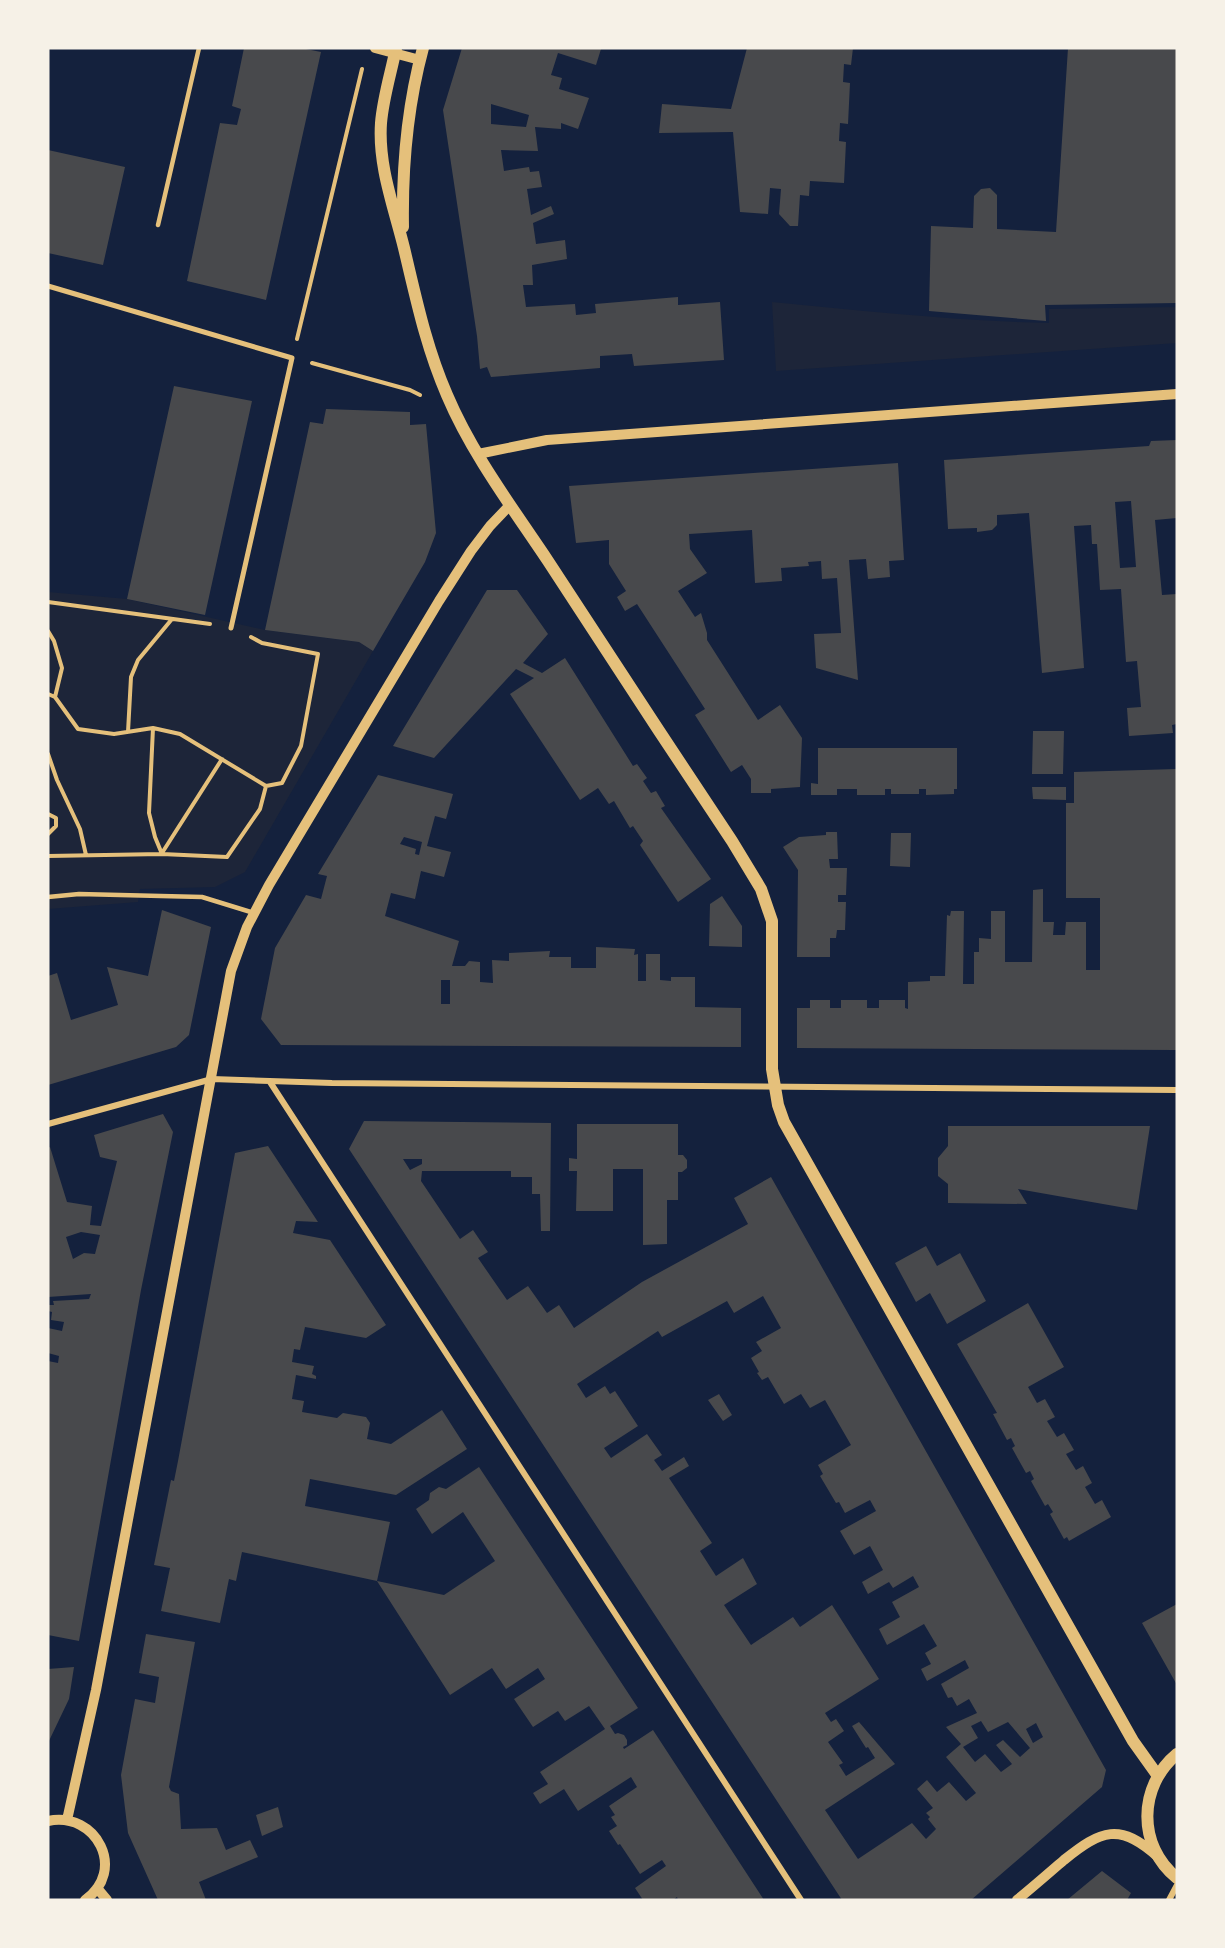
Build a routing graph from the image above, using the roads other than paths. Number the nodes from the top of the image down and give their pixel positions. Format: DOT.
graph roads {
  1 [pos="199,48"];
  2 [pos="375,48"];
  3 [pos="396,51"];
  4 [pos="421,54"];
  5 [pos="158,225"];
  6 [pos="404,246"];
  7 [pos="48,286"];
  8 [pos="1177,394"];
  9 [pos="478,454"];
  10 [pos="510,505"];
  11 [pos="231,628"];
  12 [pos="48,897"];
  13 [pos="254,914"];
  14 [pos="212,1079"];
  15 [pos="270,1082"];
  16 [pos="774,1086"];
  17 [pos="1177,1090"];
  18 [pos="48,1124"];
  19 [pos="1177,1754"];
  20 [pos="1158,1776"];
  21 [pos="67,1820"];
  22 [pos="48,1821"];
  23 [pos="1158,1857"];
  24 [pos="1177,1878"];
  25 [pos="1177,1885"];
  26 [pos="97,1888"];
  27 [pos="85,1900"];
  28 [pos="107,1900"];
  29 [pos="801,1900"];
  30 [pos="1017,1900"];
  31 [pos="1169,1900"];
  1 -- 5 [label="lane"];
  2 -- 3 [label="street"];
  3 -- 4 [label="street"];
  3 -- 6 [label="main road"];
  4 -- 6 [label="main road"];
  6 -- 9 [label="main road"];
  7 -- 11 [label="street"];
  8 -- 9 [label="street"];
  9 -- 10 [label="main road"];
  10 -- 13 [label="street"];
  10 -- 16 [label="main road"];
  12 -- 13 [label="lane"];
  13 -- 14 [label="street"];
  14 -- 15 [label="street"];
  14 -- 18 [label="street"];
  14 -- 21 [label="street"];
  15 -- 16 [label="street"];
  15 -- 29 [label="street"];
  16 -- 17 [label="street"];
  16 -- 20 [label="main road"];
  19 -- 20 [label="main road"];
  20 -- 23 [label="main road"];
  21 -- 22 [label="street"];
  21 -- 26 [label="street"];
  23 -- 24 [label="main road"];
  23 -- 30 [label="street"];
  25 -- 31 [label="street"];
  26 -- 27 [label="street"];
  26 -- 28 [label="street"];
}
